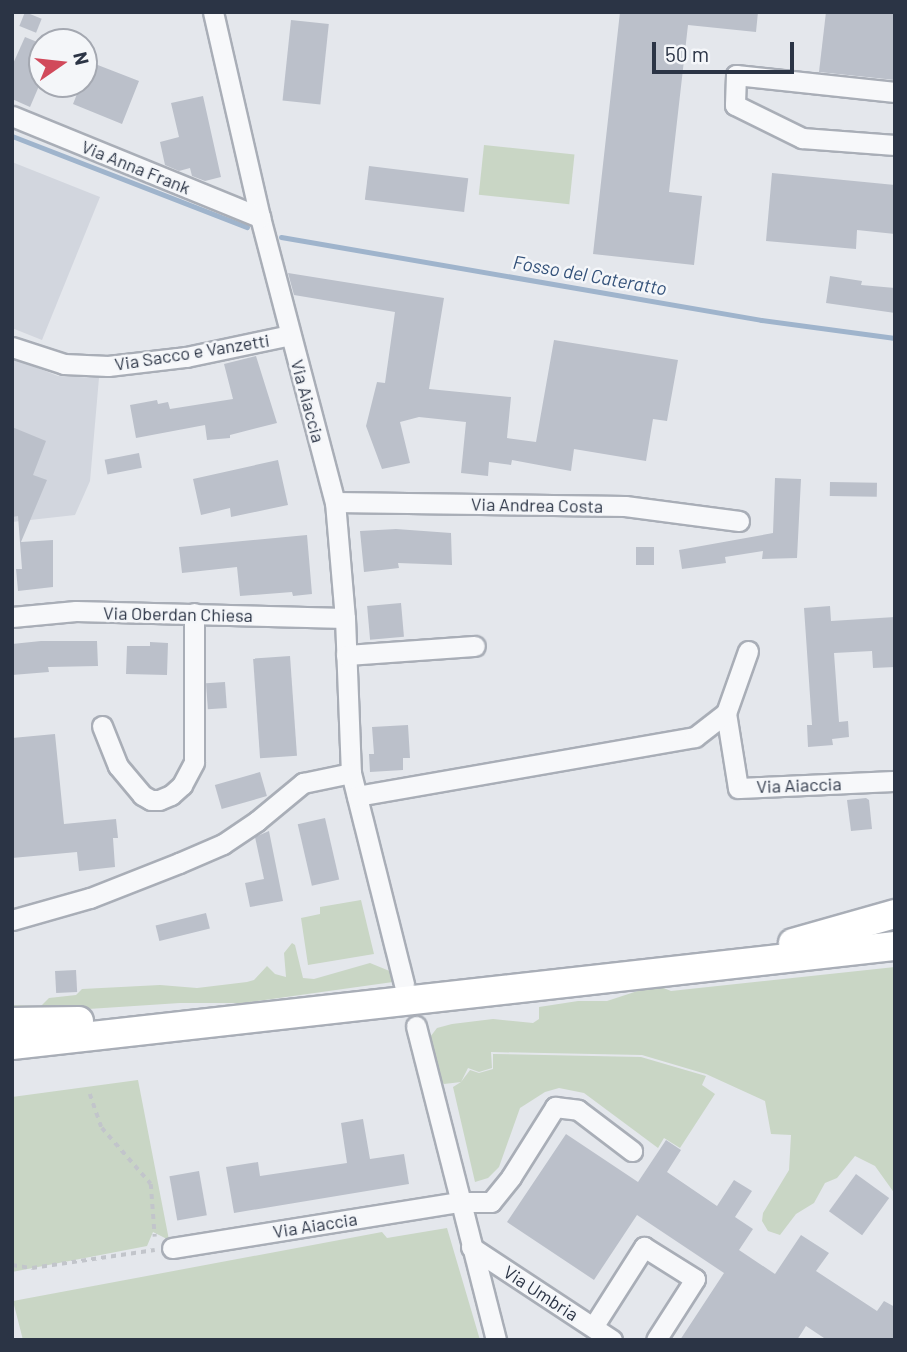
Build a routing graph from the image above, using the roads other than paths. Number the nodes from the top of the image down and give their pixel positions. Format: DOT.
graph roads {
  1 [pos="213,12"];
  2 [pos="895,92"];
  3 [pos="12,116"];
  4 [pos="895,145"];
  5 [pos="260,217"];
  6 [pos="290,335"];
  7 [pos="12,347"];
  8 [pos="335,502"];
  9 [pos="739,521"];
  10 [pos="194,613"];
  11 [pos="12,617"];
  12 [pos="345,618"];
  13 [pos="475,646"];
  14 [pos="748,651"];
  15 [pos="346,655"];
  16 [pos="726,713"];
  17 [pos="102,726"];
  18 [pos="351,773"];
  19 [pos="895,781"];
  20 [pos="357,796"];
  21 [pos="895,914"];
  22 [pos="12,920"];
  23 [pos="895,946"];
  24 [pos="710,966"];
  25 [pos="404,984"];
  26 [pos="12,1022"];
  27 [pos="190,1024"];
  28 [pos="416,1026"];
  29 [pos="21,1045"];
  30 [pos="632,1151"];
  31 [pos="460,1202"];
  32 [pos="471,1247"];
  33 [pos="164,1249"];
  34 [pos="593,1327"];
  35 [pos="496,1340"];
  36 [pos="612,1340"];
  37 [pos="656,1340"];
  1 -- 5 [label="street, Via Aiaccia"];
  2 -- 4 [label="street"];
  3 -- 5 [label="street, Via Anna Frank"];
  5 -- 6 [label="street, Via Aiaccia"];
  6 -- 7 [label="street, Via Sacco e Vanzetti"];
  6 -- 8 [label="street, Via Aiaccia"];
  8 -- 9 [label="street, Via Andrea Costa"];
  8 -- 12 [label="street, Via Aiaccia"];
  10 -- 11 [label="street, Via Oberdan Chiesa"];
  10 -- 12 [label="street, Via Oberdan Chiesa"];
  10 -- 17 [label="street"];
  12 -- 15 [label="street, Via Aiaccia"];
  13 -- 15 [label="street"];
  14 -- 16 [label="street, Via Aiaccia"];
  15 -- 18 [label="street, Via Aiaccia"];
  16 -- 19 [label="street, Via Aiaccia"];
  16 -- 20 [label="street"];
  18 -- 20 [label="street, Via Aiaccia"];
  18 -- 22 [label="street"];
  20 -- 25 [label="street, Via Aiaccia"];
  21 -- 24 [label="highway"];
  23 -- 24 [label="highway"];
  24 -- 27 [label="highway"];
  26 -- 27 [label="highway"];
  27 -- 29 [label="highway"];
  28 -- 31 [label="street"];
  30 -- 31 [label="street, Via Aiaccia"];
  31 -- 32 [label="street"];
  31 -- 33 [label="street, Via Aiaccia"];
  32 -- 34 [label="street, Via Umbria"];
  32 -- 35 [label="street"];
  34 -- 36 [label="street, Via Umbria"];
  34 -- 37 [label="street"];
}
